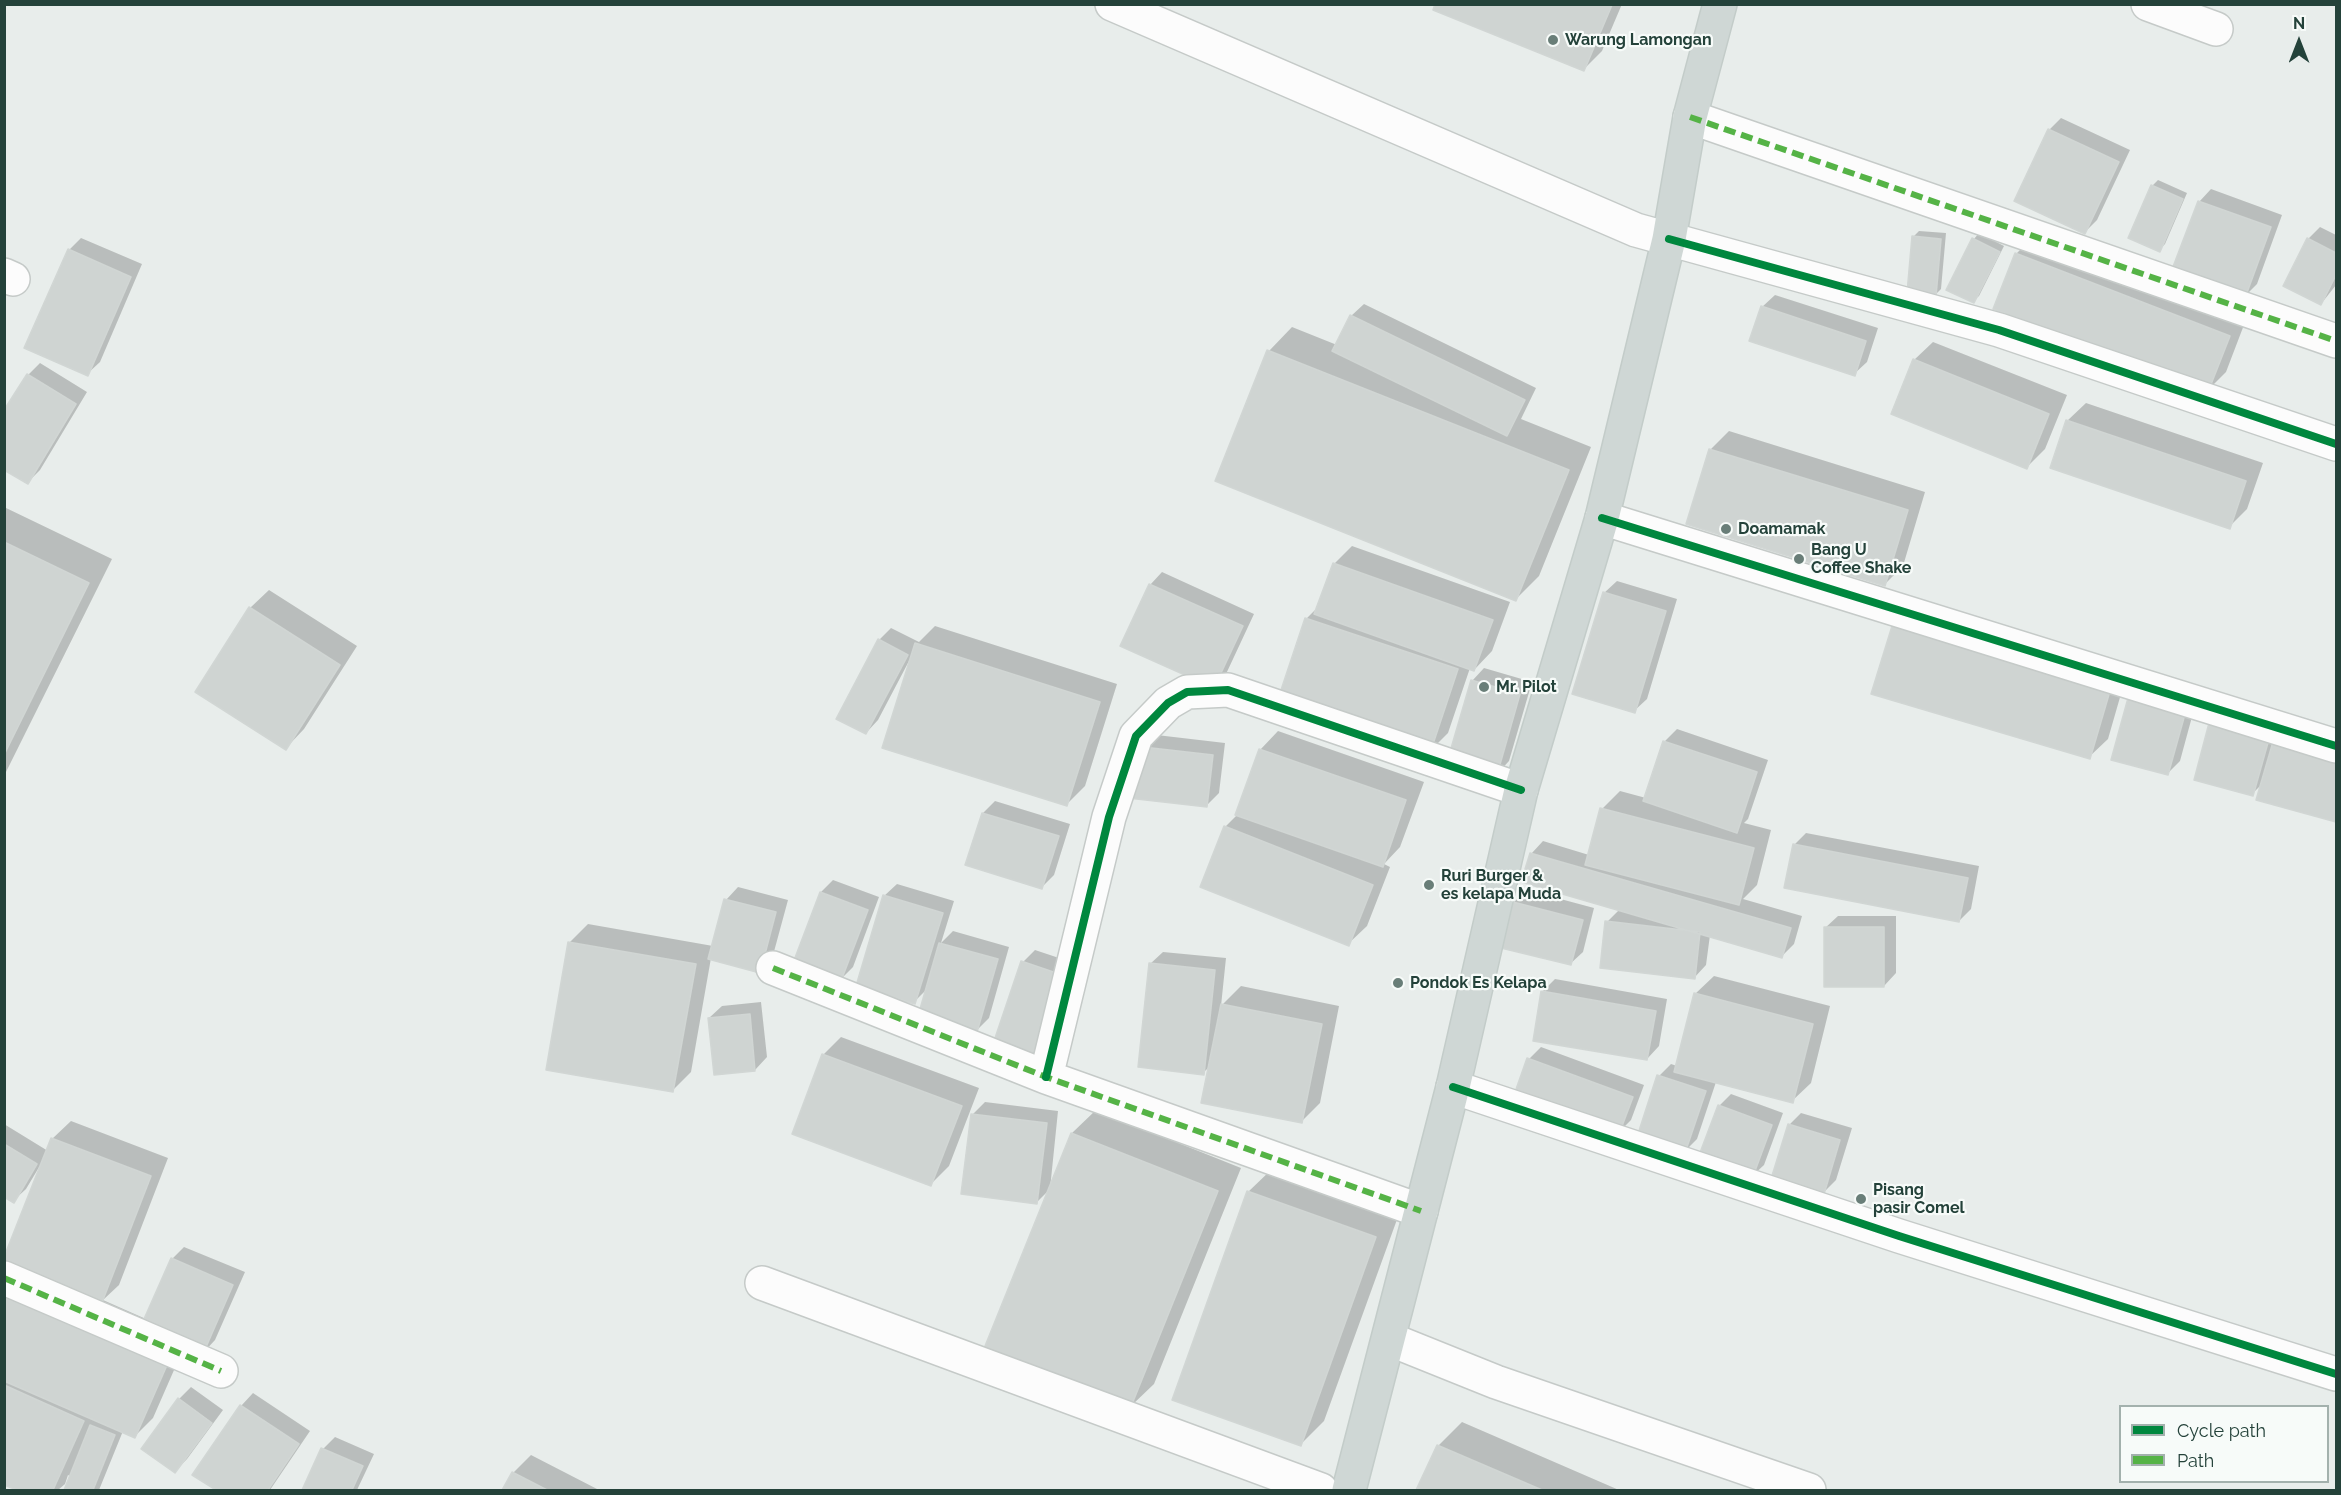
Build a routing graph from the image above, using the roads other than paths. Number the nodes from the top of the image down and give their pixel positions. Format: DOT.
graph roads {
  1 [pos="1112,4"];
  2 [pos="1720,4"];
  3 [pos="2148,4"];
  4 [pos="2216,28"];
  5 [pos="1690,117"];
  6 [pos="1669,239"];
  7 [pos="2337,341"];
  8 [pos="2337,444"];
  9 [pos="1602,518"];
  10 [pos="2337,746"];
  11 [pos="1521,790"];
  12 [pos="773,968"];
  13 [pos="1046,1077"];
  14 [pos="1453,1087"];
  15 [pos="1422,1211"];
  16 [pos="4,1278"];
  17 [pos="762,1283"];
  18 [pos="1389,1339"];
  19 [pos="197,1361"];
  20 [pos="2337,1374"];
  21 [pos="1321,1491"];
  22 [pos="1349,1491"];
  23 [pos="1809,1491"];
  1 -- 6 [label="street"];
  2 -- 5 [label="main road"];
  3 -- 4 [label="street"];
  5 -- 6 [label="main road"];
  5 -- 7 [label="street"];
  6 -- 8 [label="street"];
  6 -- 9 [label="main road"];
  9 -- 10 [label="street"];
  9 -- 11 [label="main road"];
  11 -- 13 [label="street"];
  11 -- 14 [label="main road"];
  12 -- 13 [label="street"];
  13 -- 15 [label="street"];
  14 -- 15 [label="main road"];
  14 -- 20 [label="street"];
  15 -- 18 [label="main road"];
  16 -- 19 [label="street"];
  17 -- 21 [label="street"];
  18 -- 22 [label="main road"];
  18 -- 23 [label="street"];
}
